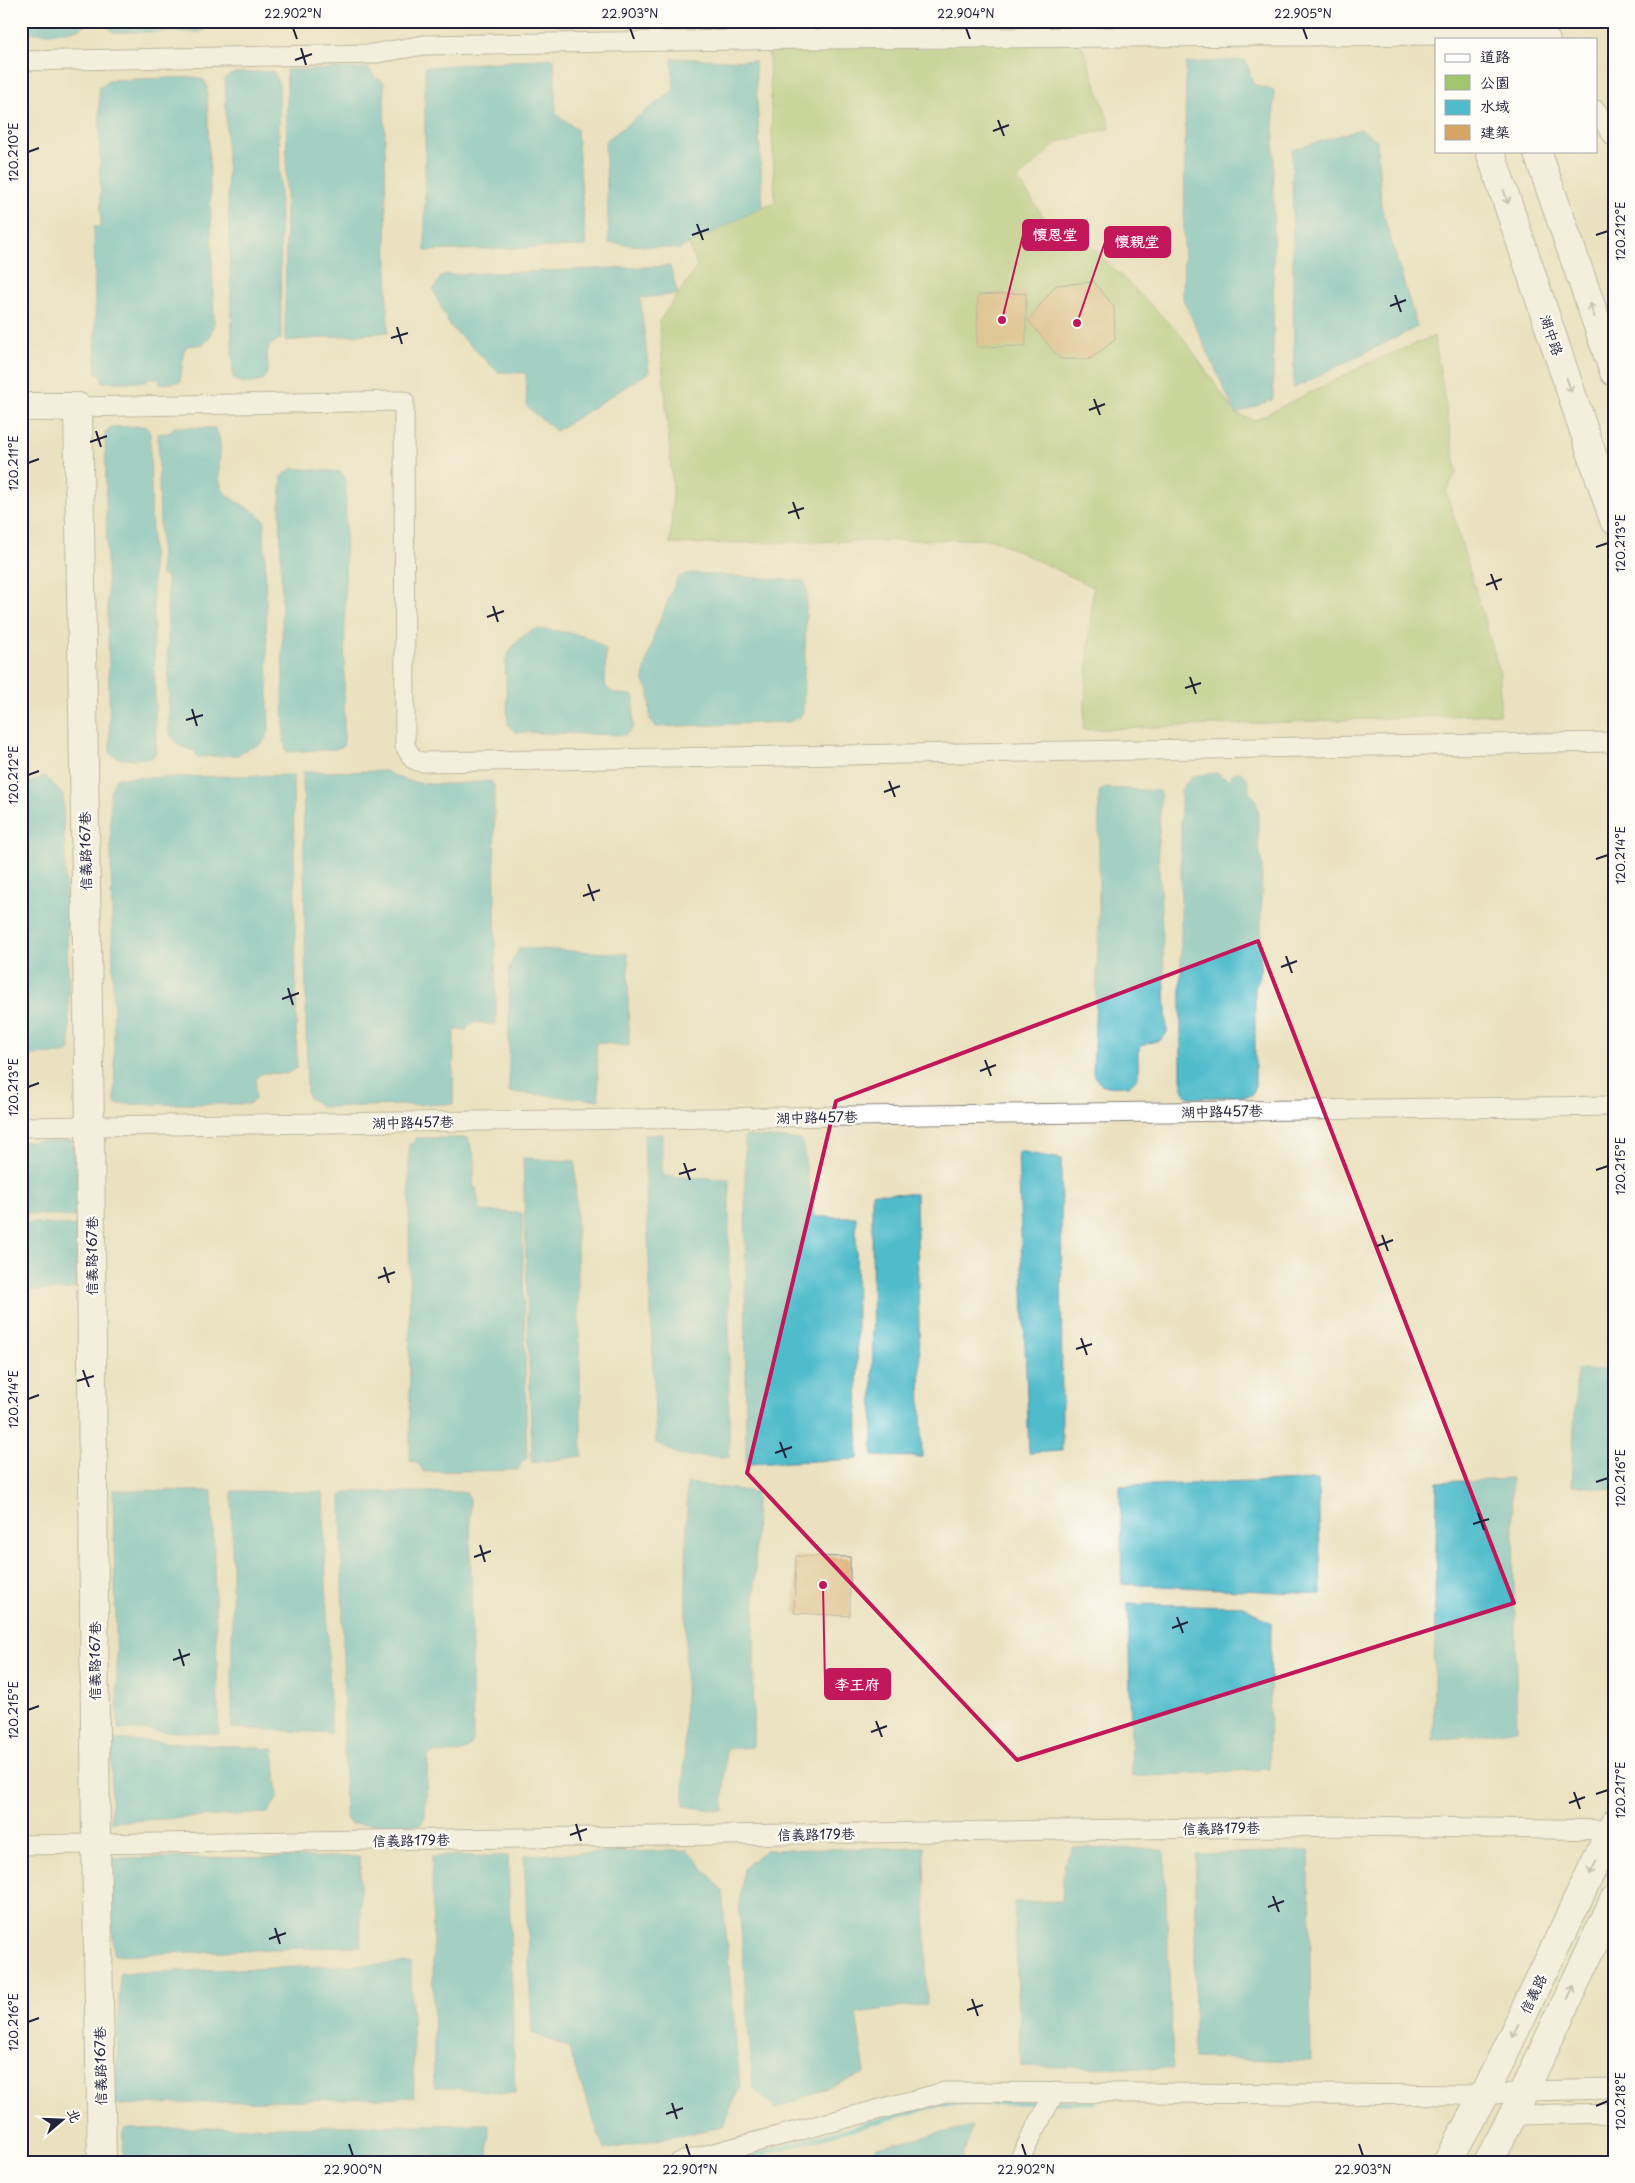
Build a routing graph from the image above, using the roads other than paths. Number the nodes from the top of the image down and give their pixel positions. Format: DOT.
graph roads {
  1 [pos="805,30"];
  2 [pos="1495,30"];
  3 [pos="1450,32"];
  4 [pos="1549,38"];
  5 [pos="21,61"];
  6 [pos="1598,113"];
  7 [pos="1614,138"];
  8 [pos="1490,152"];
  9 [pos="1537,152"];
  10 [pos="1614,372"];
  11 [pos="21,407"];
  12 [pos="78,407"];
  13 [pos="1614,520"];
  14 [pos="1614,742"];
  15 [pos="1614,1106"];
  16 [pos="90,1126"];
  17 [pos="21,1127"];
  18 [pos="1613,1827"];
  19 [pos="96,1844"];
  20 [pos="21,1845"];
  21 [pos="1614,1900"];
  22 [pos="1614,2089"];
  23 [pos="1525,2091"];
  24 [pos="1055,2092"];
  25 [pos="1484,2095"];
  26 [pos="1614,2113"];
  27 [pos="1513,2115"];
  28 [pos="102,2162"];
  29 [pos="680,2162"];
  30 [pos="1018,2162"];
  31 [pos="1447,2162"];
  32 [pos="1488,2162"];
  1 -- 3 [label="street"];
  1 -- 5 [label="street"];
  2 -- 3 [label="street"];
  2 -- 4 [label="street"];
  6 -- 7 [label="street"];
  8 -- 13 [label="street, 湖中路, one-way"];
  10 -- 9 [label="street, one-way"];
  11 -- 12 [label="street"];
  12 -- 14 [label="street"];
  12 -- 16 [label="street, 信義路167巷"];
  15 -- 16 [label="street, 湖中路457巷"];
  16 -- 17 [label="street, 湖中路457巷"];
  16 -- 19 [label="street, 信義路167巷"];
  18 -- 19 [label="street, 信義路179巷"];
  18 -- 25 [label="street, 信義路, one-way"];
  19 -- 20 [label="street, 信義路179巷"];
  19 -- 28 [label="street, 信義路167巷"];
  23 -- 21 [label="street, one-way"];
  22 -- 23 [label="street"];
  23 -- 25 [label="street"];
  23 -- 27 [label="street"];
  24 -- 25 [label="street"];
  24 -- 29 [label="street"];
  24 -- 30 [label="street"];
  25 -- 31 [label="street, 信義路"];
  26 -- 27 [label="street"];
  27 -- 32 [label="street"];
}
